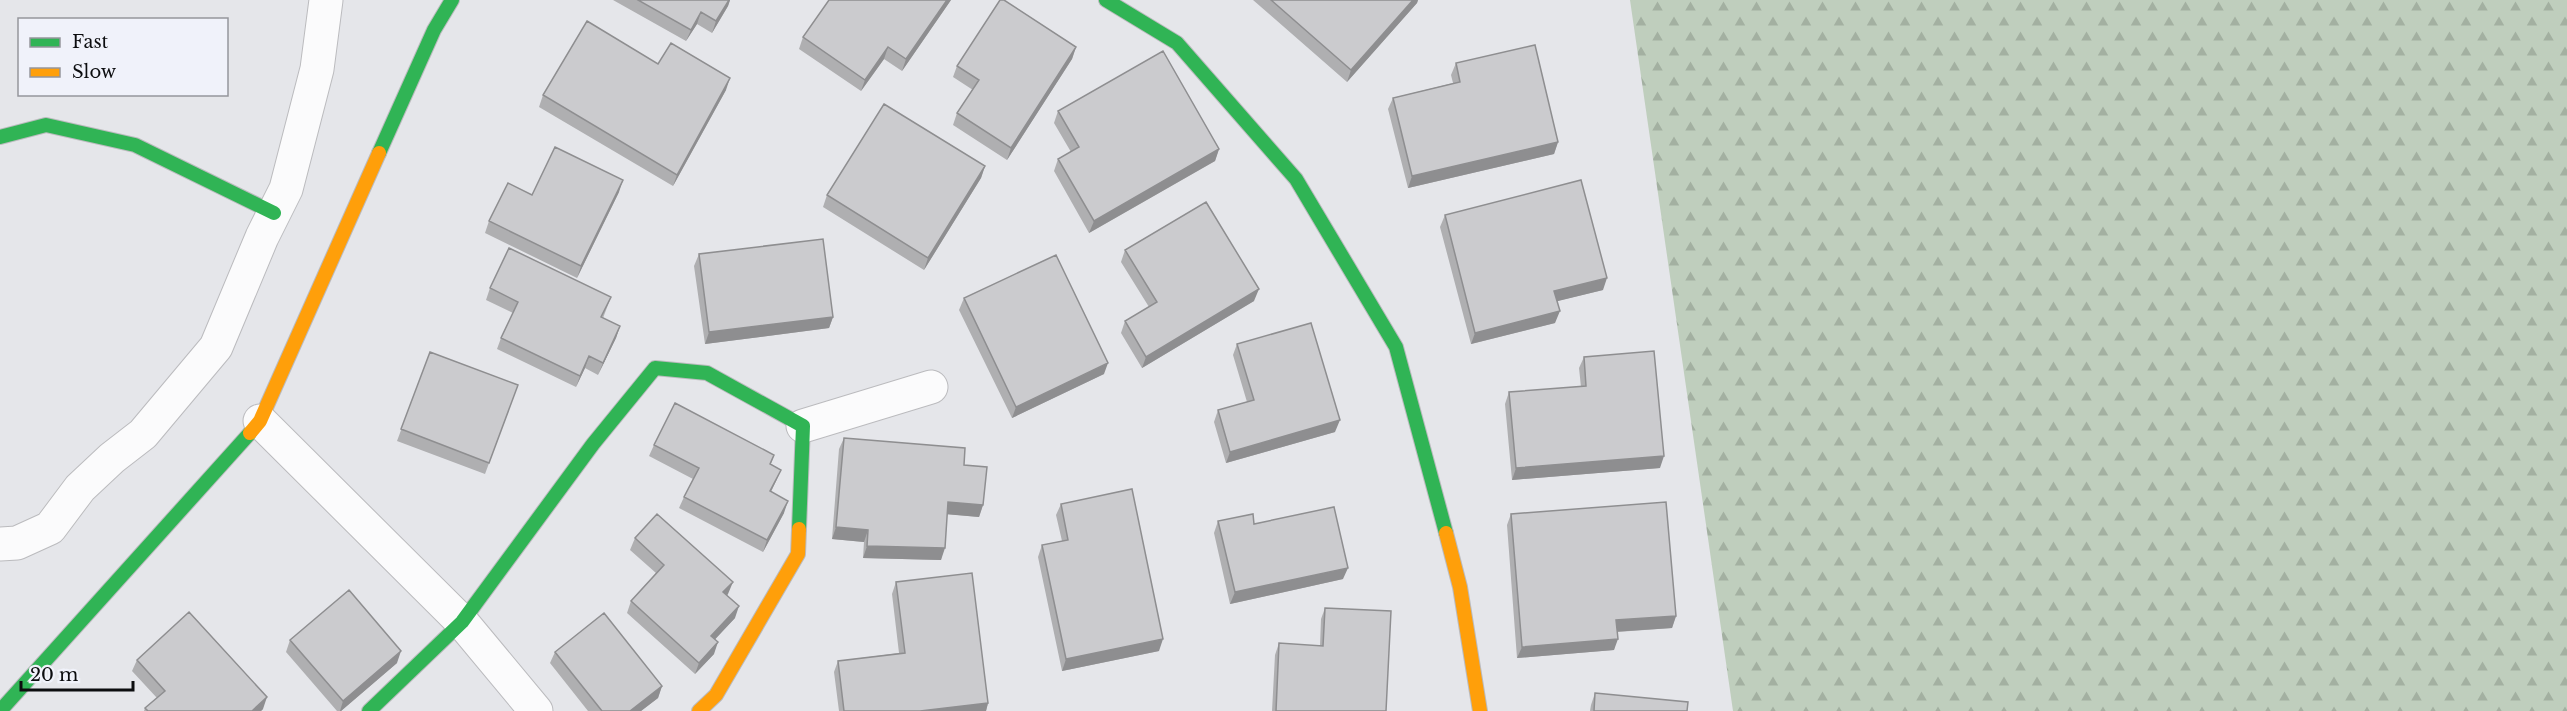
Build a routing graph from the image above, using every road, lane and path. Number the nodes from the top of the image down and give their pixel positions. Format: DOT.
graph roads {
  1 [pos="326,0"];
  2 [pos="452,0"];
  3 [pos="1106,0"];
  4 [pos="0,137"];
  5 [pos="274,213"];
  6 [pos="931,387"];
  7 [pos="260,421"];
  8 [pos="803,426"];
  9 [pos="0,544"];
  10 [pos="462,622"];
  11 [pos="0,711"];
  12 [pos="369,711"];
  13 [pos="536,711"];
  14 [pos="699,711"];
  15 [pos="1480,711"];
  1 -- 5 [label="street"];
  2 -- 7 [label="street"];
  3 -- 15 [label="street"];
  4 -- 5 [label="street"];
  5 -- 9 [label="street"];
  6 -- 8 [label="street"];
  7 -- 10 [label="street"];
  7 -- 11 [label="street"];
  8 -- 10 [label="street"];
  8 -- 14 [label="street"];
  10 -- 12 [label="street"];
  10 -- 13 [label="street"];
}
